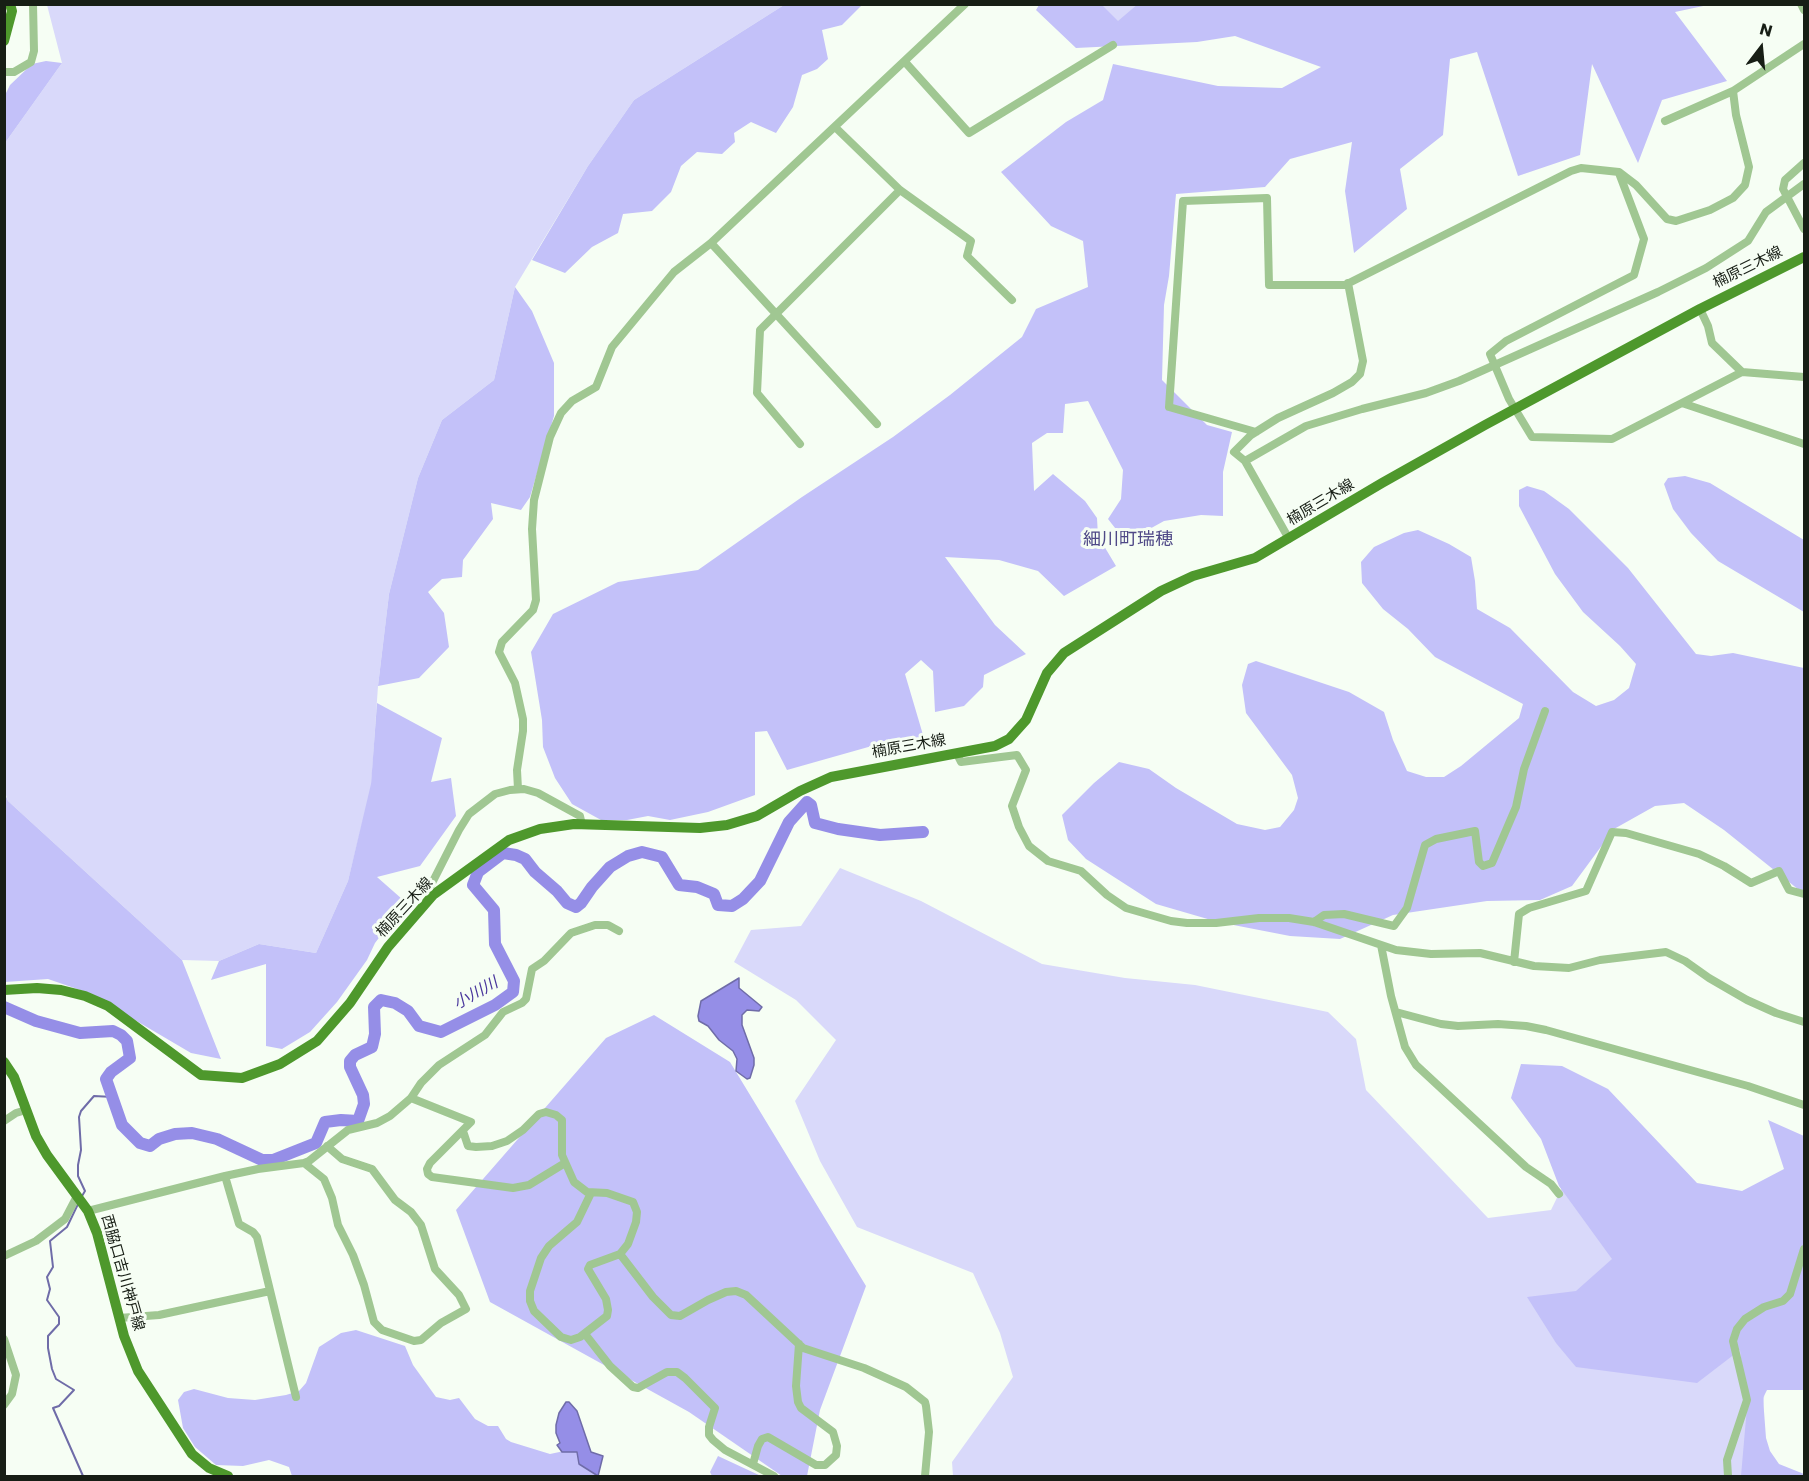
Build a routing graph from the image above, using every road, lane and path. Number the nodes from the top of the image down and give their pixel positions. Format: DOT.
graph roads {
  1 [pos="10,4"];
  2 [pos="33,4"];
  3 [pos="965,4"];
  4 [pos="1801,4"];
  5 [pos="1804,10"];
  6 [pos="4,41"];
  7 [pos="1804,44"];
  8 [pos="1113,45"];
  9 [pos="905,62"];
  10 [pos="4,72"];
  11 [pos="1733,91"];
  12 [pos="1665,121"];
  13 [pos="836,128"];
  14 [pos="1804,163"];
  15 [pos="1619,172"];
  16 [pos="1804,184"];
  17 [pos="900,190"];
  18 [pos="1786,197"];
  19 [pos="1804,229"];
  20 [pos="711,243"];
  21 [pos="1804,257"];
  22 [pos="1348,284"];
  23 [pos="1012,300"];
  24 [pos="1700,309"];
  25 [pos="776,314"];
  26 [pos="1494,365"];
  27 [pos="1742,372"];
  28 [pos="1804,378"];
  29 [pos="1682,403"];
  30 [pos="1515,409"];
  31 [pos="877,424"];
  32 [pos="1256,432"];
  33 [pos="800,444"];
  34 [pos="1804,444"];
  35 [pos="1245,461"];
  36 [pos="1289,539"];
  37 [pos="1545,711"];
  38 [pos="957,754"];
  39 [pos="518,789"];
  40 [pos="582,825"];
  41 [pos="1804,894"];
  42 [pos="433,895"];
  43 [pos="1314,922"];
  44 [pos="619,932"];
  45 [pos="1381,945"];
  46 [pos="1514,962"];
  47 [pos="4,990"];
  48 [pos="1396,1012"];
  49 [pos="1804,1022"];
  50 [pos="4,1062"];
  51 [pos="411,1098"];
  52 [pos="1804,1105"];
  53 [pos="26,1110"];
  54 [pos="4,1122"];
  55 [pos="463,1131"];
  56 [pos="327,1146"];
  57 [pos="304,1163"];
  58 [pos="565,1163"];
  59 [pos="225,1176"];
  60 [pos="591,1193"];
  61 [pos="1559,1194"];
  62 [pos="83,1204"];
  63 [pos="1804,1249"];
  64 [pos="620,1254"];
  65 [pos="4,1256"];
  66 [pos="270,1291"];
  67 [pos="119,1318"];
  68 [pos="585,1334"];
  69 [pos="4,1339"];
  70 [pos="799,1344"];
  71 [pos="296,1397"];
  72 [pos="4,1405"];
  73 [pos="753,1464"];
  74 [pos="228,1476"];
  75 [pos="774,1476"];
  76 [pos="925,1476"];
  77 [pos="1728,1476"];
  1 -- 6 [label="main road"];
  2 -- 10 [label="street"];
  3 -- 9 [label="street"];
  4 -- 5 [label="street"];
  7 -- 11 [label="street"];
  8 -- 9 [label="street"];
  9 -- 13 [label="street"];
  11 -- 12 [label="street"];
  11 -- 15 [label="street"];
  13 -- 17 [label="street"];
  13 -- 20 [label="street"];
  14 -- 18 [label="street"];
  15 -- 22 [label="street"];
  15 -- 26 [label="street"];
  16 -- 18 [label="street"];
  17 -- 23 [label="street"];
  17 -- 25 [label="street"];
  18 -- 19 [label="street"];
  18 -- 26 [label="street"];
  20 -- 25 [label="street"];
  20 -- 39 [label="street"];
  21 -- 24 [label="main road, 楠原三木線"];
  22 -- 32 [label="street"];
  22 -- 32 [label="street"];
  24 -- 27 [label="street"];
  24 -- 30 [label="main road, 楠原三木線"];
  25 -- 31 [label="street"];
  25 -- 33 [label="street"];
  26 -- 30 [label="street"];
  26 -- 35 [label="street"];
  27 -- 28 [label="street"];
  27 -- 29 [label="street"];
  29 -- 30 [label="street"];
  29 -- 34 [label="street"];
  30 -- 36 [label="main road, 楠原三木線"];
  32 -- 35 [label="street"];
  35 -- 36 [label="street"];
  36 -- 38 [label="main road, 楠原三木線"];
  37 -- 43 [label="street"];
  38 -- 40 [label="main road, 楠原三木線"];
  38 -- 43 [label="street"];
  39 -- 40 [label="street"];
  39 -- 42 [label="street"];
  40 -- 42 [label="main road, 楠原三木線"];
  41 -- 46 [label="street"];
  42 -- 47 [label="main road, 楠原三木線"];
  43 -- 45 [label="street"];
  44 -- 51 [label="street"];
  45 -- 46 [label="street"];
  45 -- 48 [label="street"];
  46 -- 49 [label="street"];
  48 -- 52 [label="street"];
  48 -- 61 [label="street"];
  50 -- 53 [label="main road, 西脇口吉川神戸線"];
  51 -- 55 [label="street"];
  51 -- 56 [label="street"];
  53 -- 54 [label="street"];
  53 -- 62 [label="main road, 西脇口吉川神戸線"];
  55 -- 58 [label="street"];
  55 -- 58 [label="street"];
  56 -- 57 [label="street"];
  56 -- 57 [label="street"];
  57 -- 59 [label="street"];
  58 -- 60 [label="street"];
  59 -- 62 [label="street"];
  59 -- 66 [label="street"];
  60 -- 64 [label="street"];
  60 -- 68 [label="street"];
  62 -- 65 [label="street"];
  62 -- 67 [label="main road, 西脇口吉川神戸線"];
  63 -- 77 [label="street"];
  64 -- 68 [label="street"];
  64 -- 70 [label="street"];
  66 -- 67 [label="street"];
  66 -- 71 [label="street"];
  67 -- 74 [label="main road, 西脇口吉川神戸線"];
  68 -- 73 [label="street"];
  69 -- 72 [label="street"];
  70 -- 73 [label="street"];
  70 -- 76 [label="street"];
  73 -- 75 [label="street"];
}
